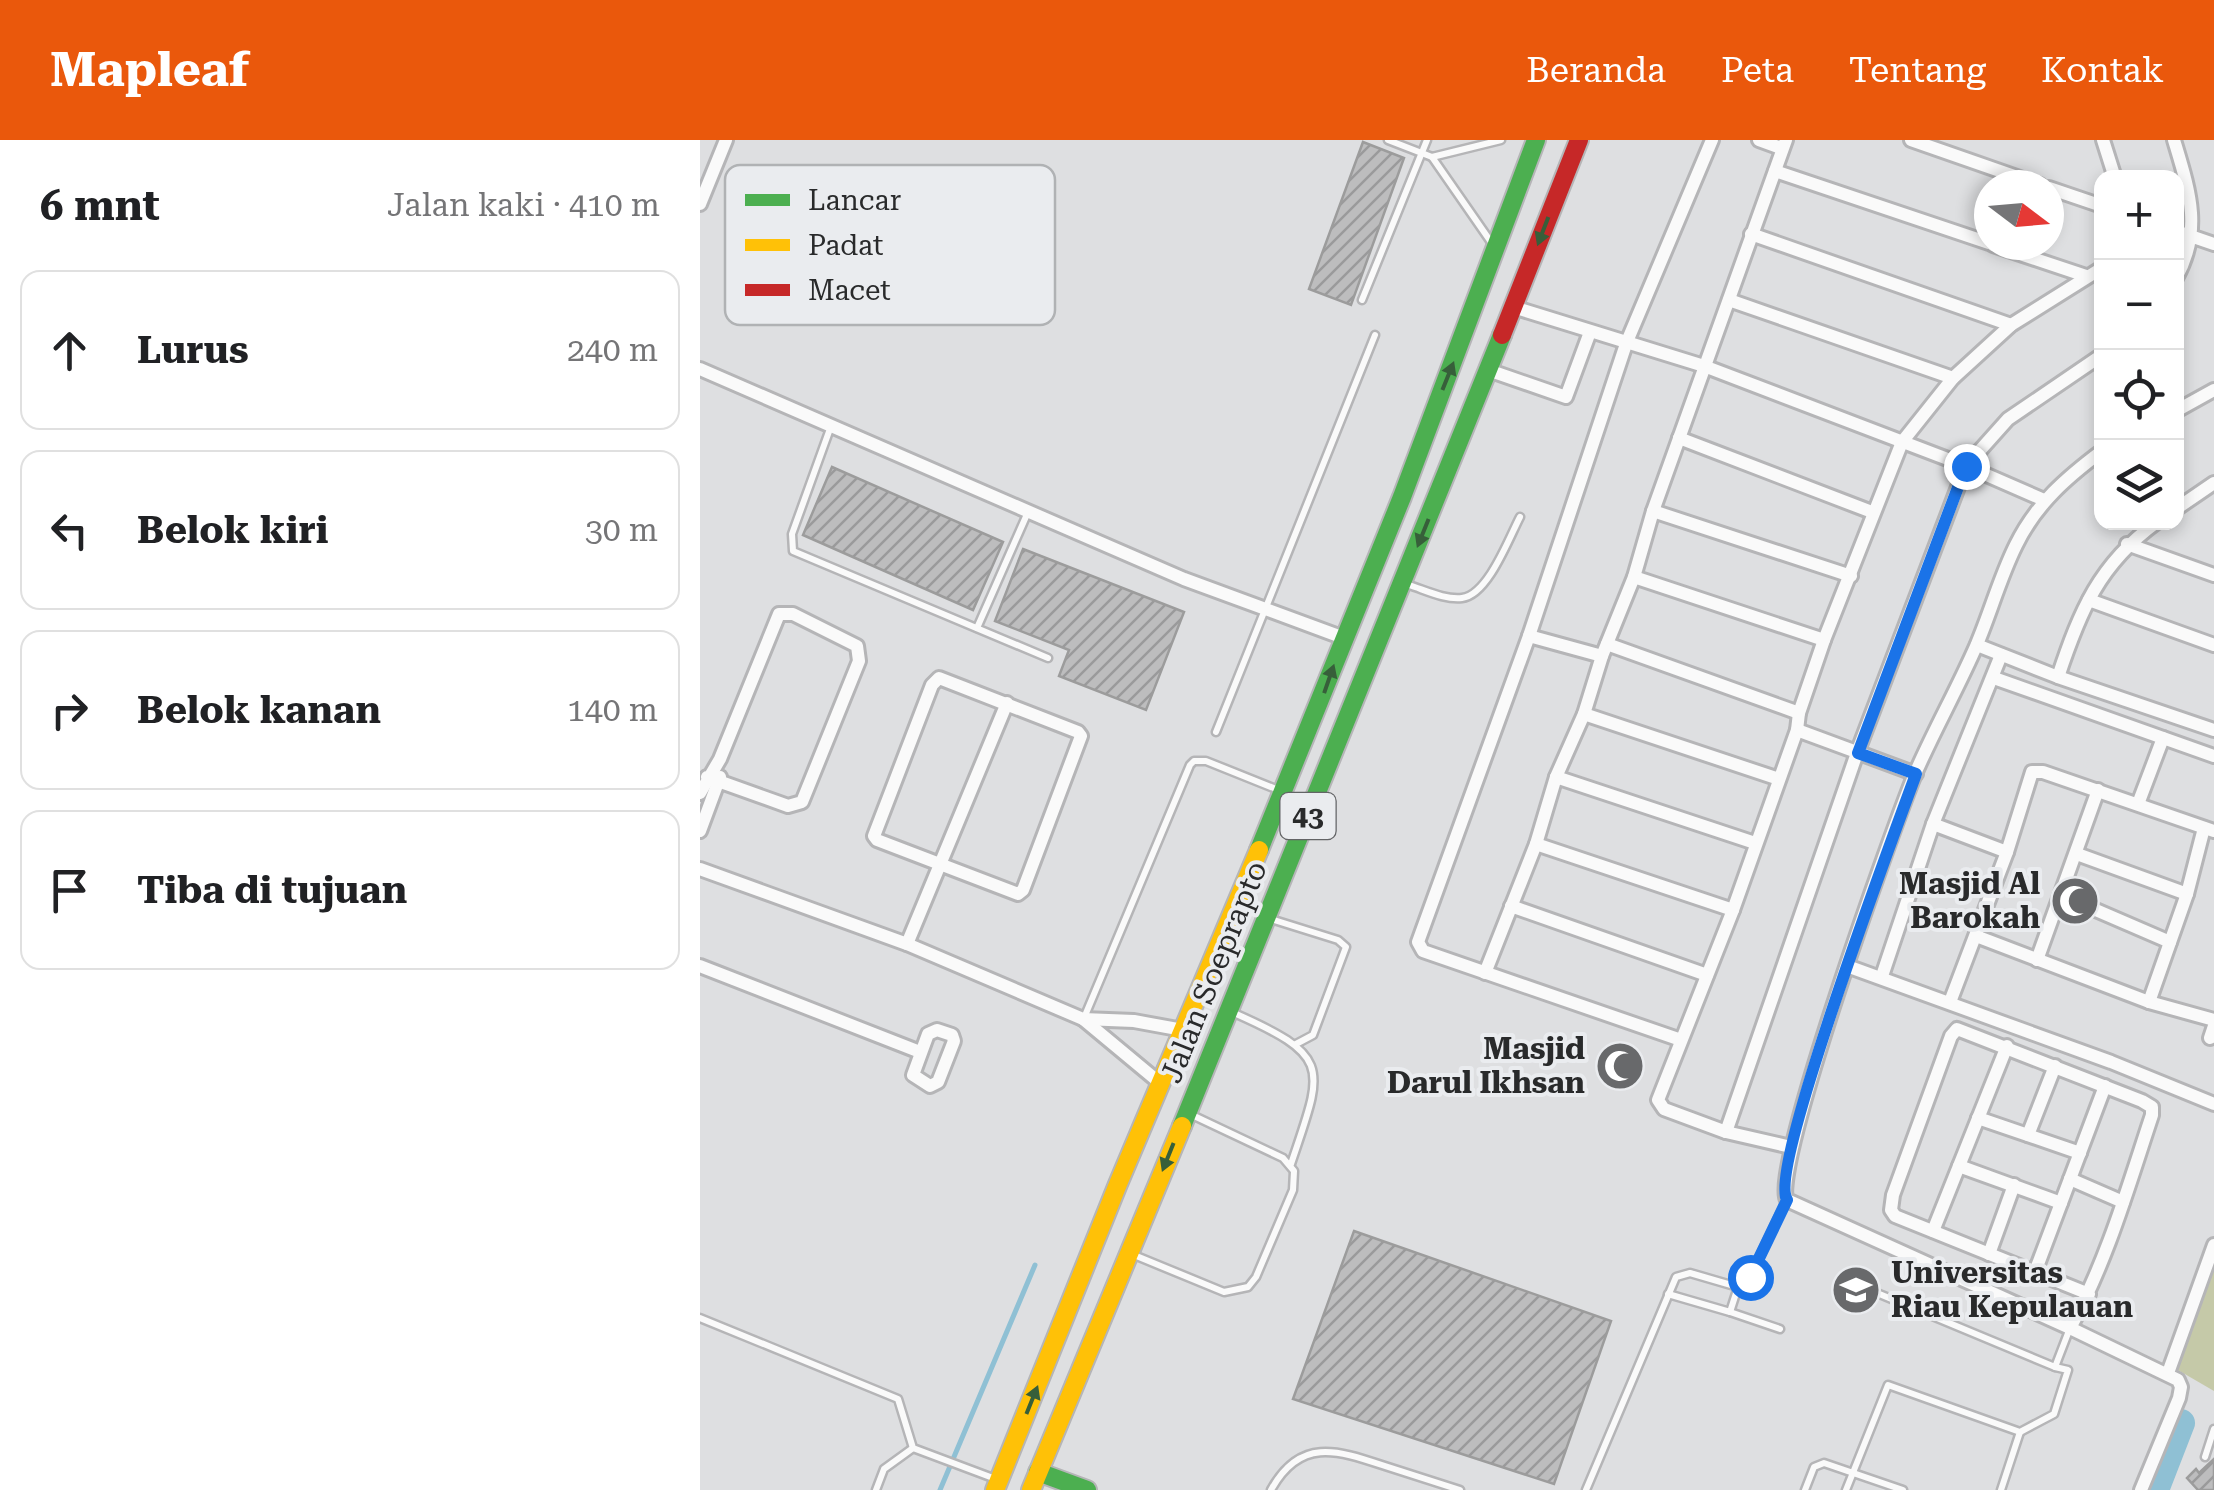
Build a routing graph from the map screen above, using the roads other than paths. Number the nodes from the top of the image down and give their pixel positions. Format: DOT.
graph roads {
  1 [pos="726,140"];
  2 [pos="1388,140"];
  3 [pos="1427,140"];
  4 [pos="1501,140"];
  5 [pos="1536,140"];
  6 [pos="1579,140"];
  7 [pos="1712,140"];
  8 [pos="1759,140"];
  9 [pos="1912,140"];
  10 [pos="2174,140"];
  11 [pos="2100,141"];
  12 [pos="1784,144"];
  13 [pos="1422,153"];
  14 [pos="1432,157"];
  15 [pos="1997,170"];
  16 [pos="2112,170"];
  17 [pos="1775,171"];
  18 [pos="2064,193"];
  19 [pos="2094,203"];
  20 [pos="700,204"];
  21 [pos="2184,233"];
  22 [pos="1751,234"];
  23 [pos="2193,236"];
  24 [pos="1974,238"];
  25 [pos="2214,244"];
  26 [pos="1496,250"];
  27 [pos="2038,260"];
  28 [pos="2183,260"];
  29 [pos="2094,272"];
  30 [pos="2086,276"];
  31 [pos="1362,300"];
  32 [pos="1728,300"];
  33 [pos="1513,307"];
  34 [pos="2010,325"];
  35 [pos="1590,332"];
  36 [pos="1376,335"];
  37 [pos="1626,344"];
  38 [pos="2094,361"];
  39 [pos="1704,366"];
  40 [pos="700,369"];
  41 [pos="1488,370"];
  42 [pos="1954,378"];
  43 [pos="2211,398"];
  44 [pos="2184,408"];
  45 [pos="832,426"];
  46 [pos="1679,438"];
  47 [pos="1902,442"];
  48 [pos="2094,457"];
  49 [pos="1966,466"];
  50 [pos="2214,483"];
  51 [pos="2199,493"];
  52 [pos="2214,498"];
  53 [pos="2044,500"];
  54 [pos="2184,503"];
  55 [pos="1029,511"];
  56 [pos="1653,511"];
  57 [pos="1872,512"];
  58 [pos="1520,517"];
  59 [pos="2146,530"];
  60 [pos="2127,544"];
  61 [pos="2214,575"];
  62 [pos="1634,576"];
  63 [pos="1851,576"];
  64 [pos="1403,583"];
  65 [pos="2089,600"];
  66 [pos="1268,608"];
  67 [pos="976,628"];
  68 [pos="1529,636"];
  69 [pos="1344,638"];
  70 [pos="1824,640"];
  71 [pos="1977,644"];
  72 [pos="2214,645"];
  73 [pos="1604,650"];
  74 [pos="2002,655"];
  75 [pos="1048,658"];
  76 [pos="2058,677"];
  77 [pos="1994,678"];
  78 [pos="1008,703"];
  79 [pos="1799,713"];
  80 [pos="1584,714"];
  81 [pos="1316,716"];
  82 [pos="1343,725"];
  83 [pos="1797,730"];
  84 [pos="2214,730"];
  85 [pos="1216,732"];
  86 [pos="2163,738"];
  87 [pos="1858,753"];
  88 [pos="2214,756"];
  89 [pos="1916,774"];
  90 [pos="1556,777"];
  91 [pos="714,779"];
  92 [pos="1779,779"];
  93 [pos="2098,790"];
  94 [pos="1284,792"];
  95 [pos="700,793"];
  96 [pos="2138,804"];
  97 [pos="1934,824"];
  98 [pos="2209,830"];
  99 [pos="700,831"];
  100 [pos="1755,842"];
  101 [pos="1536,844"];
  102 [pos="2007,852"];
  103 [pos="2077,854"];
  104 [pos="940,867"];
  105 [pos="700,868"];
  106 [pos="2186,894"];
  107 [pos="2061,895"];
  108 [pos="1512,906"];
  109 [pos="1733,910"];
  110 [pos="1268,918"];
  111 [pos="1976,936"];
  112 [pos="2170,942"];
  113 [pos="907,944"];
  114 [pos="2037,960"];
  115 [pos="700,966"];
  116 [pos="1847,966"];
  117 [pos="1485,972"];
  118 [pos="1707,974"];
  119 [pos="1882,976"];
  120 [pos="1950,1002"];
  121 [pos="2149,1002"];
  122 [pos="1228,1010"];
  123 [pos="1083,1019"];
  124 [pos="2213,1028"];
  125 [pos="1184,1030"];
  126 [pos="1682,1040"];
  127 [pos="1296,1044"];
  128 [pos="2007,1046"];
  129 [pos="920,1052"];
  130 [pos="2055,1066"];
  131 [pos="1160,1084"];
  132 [pos="2105,1086"];
  133 [pos="2214,1104"];
  134 [pos="1186,1113"];
  135 [pos="1978,1118"];
  136 [pos="1726,1132"];
  137 [pos="2028,1135"];
  138 [pos="1791,1147"];
  139 [pos="2080,1153"];
  140 [pos="1290,1164"];
  141 [pos="1959,1166"];
  142 [pos="2070,1179"];
  143 [pos="2014,1185"];
  144 [pos="1787,1200"];
  145 [pos="2123,1202"];
  146 [pos="2061,1203"];
  147 [pos="1933,1231"];
  148 [pos="2214,1245"];
  149 [pos="1128,1252"];
  150 [pos="1989,1254"];
  151 [pos="2035,1272"];
  152 [pos="1738,1287"];
  153 [pos="1877,1293"];
  154 [pos="1668,1294"];
  155 [pos="2089,1294"];
  156 [pos="1730,1312"];
  157 [pos="700,1318"];
  158 [pos="2070,1328"];
  159 [pos="1780,1329"];
  160 [pos="2055,1367"];
  161 [pos="2168,1373"];
  162 [pos="2214,1429"];
  163 [pos="2020,1432"];
  164 [pos="913,1448"];
  165 [pos="2204,1457"];
  166 [pos="1853,1472"];
  167 [pos="1035,1481"];
  168 [pos="997,1485"];
  169 [pos="876,1490"];
  170 [pos="1087,1490"];
  171 [pos="1271,1490"];
  172 [pos="1460,1490"];
  173 [pos="1586,1490"];
  174 [pos="1806,1490"];
  175 [pos="1846,1490"];
  176 [pos="1902,1490"];
  177 [pos="2000,1490"];
  178 [pos="2141,1490"];
  1 -- 20 [label="street"];
  2 -- 13 [label="lane"];
  3 -- 13 [label="lane"];
  4 -- 14 [label="lane"];
  5 -- 26 [label="main road, Jalan Soeprapto / 43"];
  6 -- 33 [label="main road, Jalan Soeprapto / 43, one-way"];
  7 -- 37 [label="street"];
  8 -- 12 [label="street"];
  9 -- 15 [label="street"];
  10 -- 23 [label="street"];
  11 -- 16 [label="street"];
  12 -- 17 [label="street"];
  13 -- 14 [label="lane"];
  13 -- 31 [label="lane"];
  14 -- 26 [label="lane"];
  17 -- 22 [label="street"];
  17 -- 24 [label="street"];
  18 -- 19 [label="street"];
  21 -- 23 [label="street"];
  22 -- 32 [label="street"];
  22 -- 34 [label="street"];
  23 -- 25 [label="street"];
  23 -- 28 [label="street"];
  69 -- 26 [label="main road, Jalan Soeprapto / 43, one-way"];
  27 -- 30 [label="street"];
  29 -- 30 [label="street"];
  30 -- 34 [label="street"];
  32 -- 39 [label="street"];
  32 -- 42 [label="street"];
  33 -- 35 [label="street"];
  33 -- 41 [label="main road, Jalan Soeprapto / 43"];
  34 -- 42 [label="street"];
  35 -- 37 [label="street"];
  35 -- 41 [label="street"];
  36 -- 66 [label="lane"];
  37 -- 39 [label="street"];
  37 -- 68 [label="street"];
  38 -- 49 [label="street"];
  39 -- 46 [label="street"];
  39 -- 47 [label="street"];
  40 -- 45 [label="street"];
  41 -- 64 [label="main road, Jalan Soeprapto / 43, one-way"];
  42 -- 47 [label="street"];
  43 -- 44 [label="street"];
  45 -- 55 [label="street"];
  45 -- 67 [label="lane"];
  46 -- 56 [label="street"];
  46 -- 57 [label="street"];
  47 -- 49 [label="street"];
  47 -- 57 [label="street"];
  48 -- 53 [label="street"];
  49 -- 53 [label="street"];
  49 -- 87 [label="street"];
  50 -- 51 [label="street"];
  51 -- 52 [label="street"];
  51 -- 54 [label="street"];
  53 -- 71 [label="street"];
  55 -- 66 [label="street"];
  55 -- 67 [label="lane"];
  56 -- 62 [label="street"];
  56 -- 63 [label="street"];
  57 -- 63 [label="street"];
  58 -- 64 [label="lane"];
  59 -- 60 [label="street"];
  60 -- 61 [label="street"];
  60 -- 65 [label="street"];
  62 -- 70 [label="street"];
  62 -- 73 [label="street"];
  63 -- 70 [label="street"];
  64 -- 82 [label="main road, Jalan Soeprapto / 43"];
  65 -- 72 [label="street"];
  65 -- 76 [label="street"];
  66 -- 69 [label="street"];
  66 -- 85 [label="lane"];
  67 -- 75 [label="lane"];
  68 -- 73 [label="street"];
  68 -- 117 [label="street"];
  81 -- 69 [label="main road, Jalan Soeprapto / 43, one-way"];
  70 -- 79 [label="street"];
  71 -- 74 [label="street"];
  71 -- 89 [label="street"];
  73 -- 79 [label="street"];
  73 -- 80 [label="street"];
  74 -- 76 [label="street"];
  74 -- 77 [label="street"];
  76 -- 84 [label="street"];
  77 -- 86 [label="street"];
  77 -- 97 [label="street"];
  78 -- 104 [label="street"];
  78 -- 104 [label="street"];
  78 -- 104 [label="street"];
  79 -- 83 [label="street"];
  80 -- 90 [label="street"];
  80 -- 92 [label="street"];
  81 -- 82 [label="main road"];
  81 -- 94 [label="main road, Jalan Soeprapto / 43"];
  82 -- 110 [label="main road, Jalan Soeprapto / 43"];
  83 -- 87 [label="street"];
  83 -- 92 [label="street"];
  86 -- 88 [label="street"];
  86 -- 96 [label="street"];
  87 -- 89 [label="street"];
  87 -- 136 [label="street"];
  89 -- 116 [label="street"];
  90 -- 100 [label="street"];
  90 -- 101 [label="street"];
  91 -- 91 [label="street"];
  91 -- 95 [label="street"];
  91 -- 99 [label="street"];
  92 -- 100 [label="street"];
  93 -- 96 [label="street"];
  93 -- 102 [label="street"];
  93 -- 103 [label="street"];
  94 -- 123 [label="lane"];
  94 -- 125 [label="main road, Jalan Soeprapto / 43"];
  96 -- 98 [label="street"];
  97 -- 102 [label="street"];
  97 -- 119 [label="street"];
  98 -- 106 [label="street"];
  100 -- 109 [label="street"];
  101 -- 108 [label="street"];
  101 -- 109 [label="street"];
  102 -- 111 [label="street"];
  103 -- 106 [label="street"];
  103 -- 107 [label="street"];
  104 -- 113 [label="street"];
  105 -- 113 [label="street"];
  106 -- 112 [label="street"];
  107 -- 112 [label="street"];
  107 -- 114 [label="street"];
  108 -- 117 [label="street"];
  108 -- 118 [label="street"];
  109 -- 118 [label="street"];
  110 -- 122 [label="main road, Jalan Soeprapto / 43"];
  110 -- 127 [label="lane"];
  111 -- 114 [label="street"];
  111 -- 120 [label="street"];
  112 -- 121 [label="street"];
  113 -- 123 [label="street"];
  114 -- 121 [label="street"];
  115 -- 129 [label="street"];
  116 -- 119 [label="street"];
  116 -- 138 [label="street"];
  117 -- 126 [label="street"];
  118 -- 126 [label="street"];
  119 -- 120 [label="street"];
  120 -- 133 [label="street"];
  121 -- 124 [label="street"];
  122 -- 127 [label="lane"];
  122 -- 134 [label="main road, Jalan Soeprapto / 43"];
  123 -- 125 [label="street"];
  123 -- 131 [label="street"];
  125 -- 131 [label="main road, Jalan Soeprapto / 43"];
  126 -- 136 [label="street"];
  127 -- 140 [label="lane"];
  128 -- 130 [label="street"];
  128 -- 135 [label="street"];
  128 -- 147 [label="street"];
  130 -- 132 [label="street"];
  130 -- 137 [label="street"];
  168 -- 131 [label="main road, Jalan Soeprapto / 43, one-way"];
  132 -- 139 [label="street"];
  132 -- 145 [label="street"];
  134 -- 140 [label="lane"];
  134 -- 149 [label="main road, Jalan Soeprapto / 43, one-way"];
  135 -- 137 [label="street"];
  135 -- 141 [label="street"];
  136 -- 138 [label="street"];
  137 -- 139 [label="street"];
  138 -- 144 [label="street"];
  139 -- 142 [label="street"];
  140 -- 149 [label="lane"];
  141 -- 143 [label="street"];
  141 -- 147 [label="street"];
  142 -- 145 [label="street"];
  142 -- 146 [label="street"];
  143 -- 146 [label="street"];
  143 -- 150 [label="street"];
  144 -- 152 [label="lane"];
  144 -- 158 [label="street"];
  145 -- 155 [label="street"];
  146 -- 151 [label="street"];
  147 -- 150 [label="street"];
  148 -- 161 [label="street"];
  149 -- 167 [label="main road, Jalan Soeprapto / 43"];
  150 -- 151 [label="street"];
  151 -- 155 [label="street"];
  152 -- 154 [label="lane"];
  152 -- 156 [label="lane"];
  153 -- 160 [label="lane"];
  154 -- 156 [label="lane"];
  154 -- 173 [label="lane"];
  155 -- 158 [label="street"];
  156 -- 159 [label="lane"];
  157 -- 164 [label="lane"];
  158 -- 160 [label="lane"];
  158 -- 161 [label="street"];
  160 -- 163 [label="lane"];
  161 -- 178 [label="street"];
  162 -- 165 [label="lane"];
  163 -- 166 [label="lane"];
  163 -- 177 [label="lane"];
  164 -- 168 [label="lane"];
  164 -- 169 [label="lane"];
  166 -- 174 [label="lane"];
  166 -- 175 [label="lane"];
  166 -- 176 [label="lane"];
  167 -- 170 [label="main road"];
  171 -- 172 [label="lane"];
}
